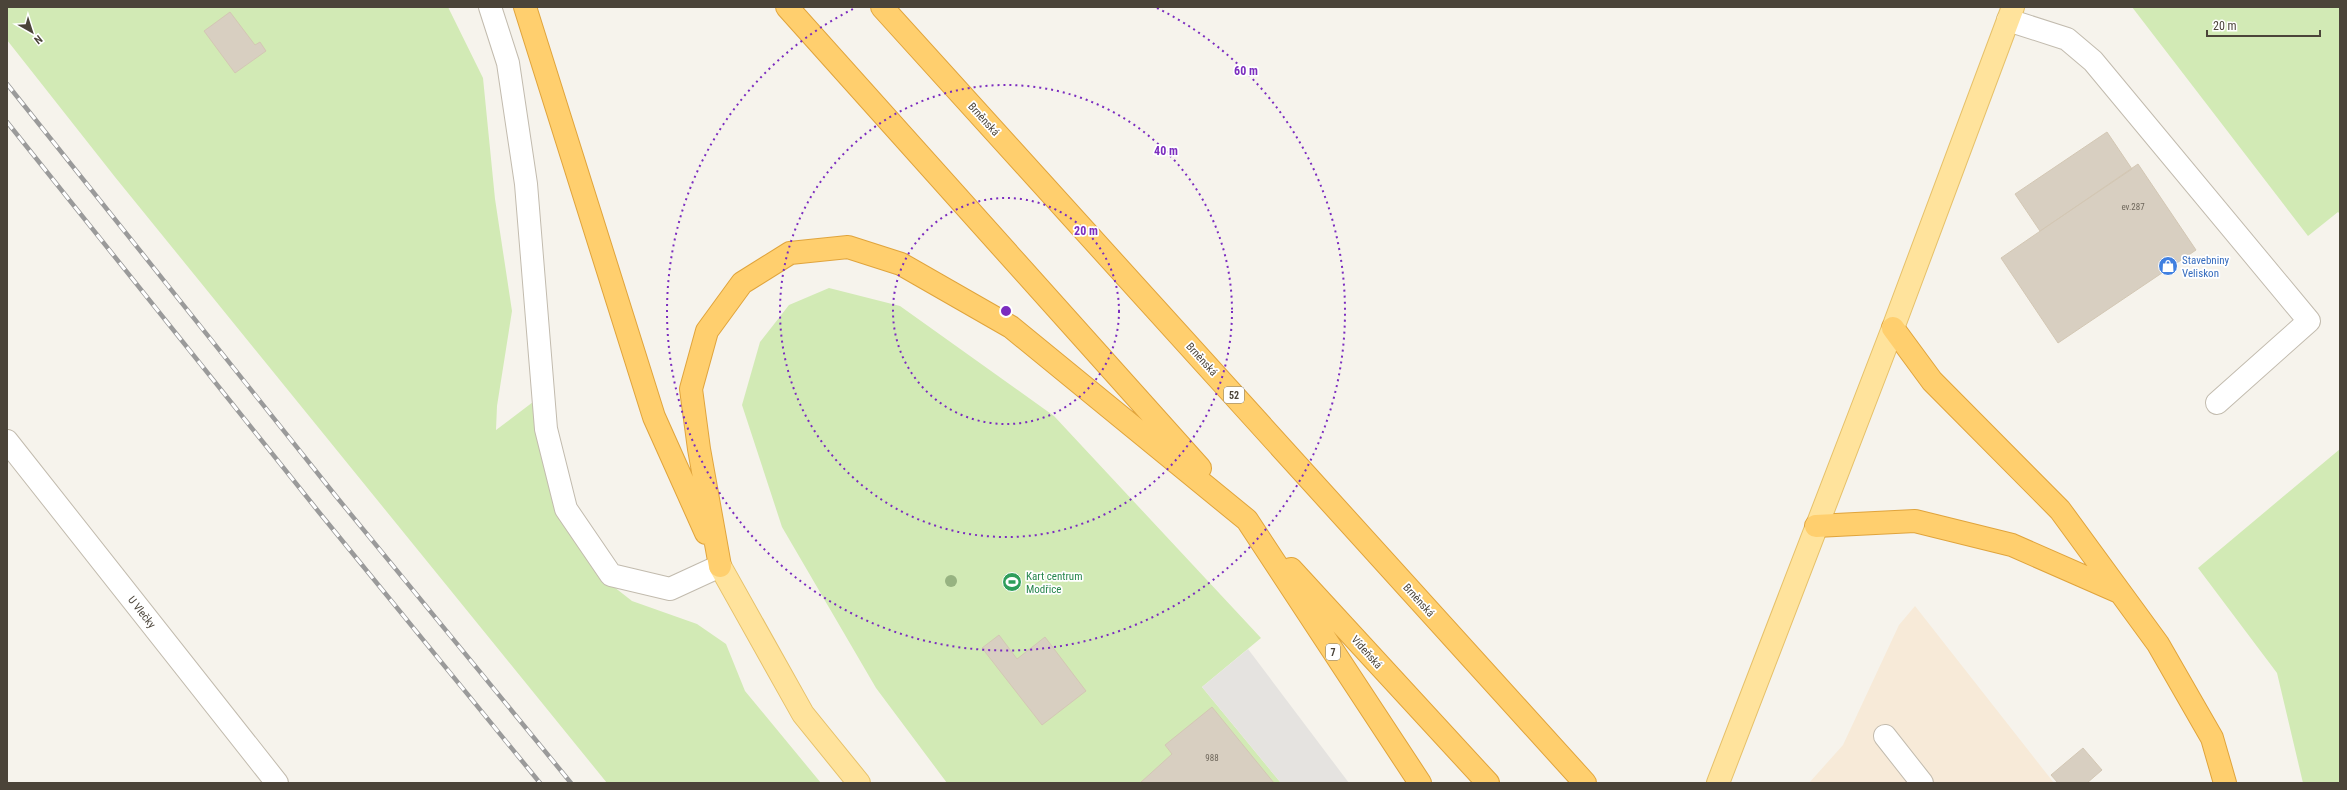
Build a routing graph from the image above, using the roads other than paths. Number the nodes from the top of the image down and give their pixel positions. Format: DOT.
graph roads {
  1 [pos="490,7"];
  2 [pos="525,7"];
  3 [pos="787,7"];
  4 [pos="882,7"];
  5 [pos="2011,14"];
  6 [pos="1893,328"];
  7 [pos="2217,402"];
  8 [pos="7,441"];
  9 [pos="1247,520"];
  10 [pos="1816,526"];
  11 [pos="720,566"];
  12 [pos="2120,592"];
  13 [pos="1885,736"];
  14 [pos="277,783"];
  15 [pos="859,783"];
  16 [pos="1420,783"];
  17 [pos="1488,783"];
  18 [pos="1586,783"];
  19 [pos="1718,783"];
  20 [pos="1922,783"];
  21 [pos="2226,783"];
  1 -- 11 [label="street"];
  2 -- 11 [label="highway"];
  3 -- 9 [label="highway"];
  4 -- 18 [label="highway, Brněnská / 52"];
  5 -- 6 [label="main road"];
  5 -- 7 [label="street"];
  6 -- 10 [label="main road"];
  6 -- 12 [label="highway"];
  8 -- 14 [label="street, U Vlečky"];
  9 -- 11 [label="highway"];
  9 -- 16 [label="highway, 7"];
  9 -- 17 [label="highway, Vídeňská"];
  10 -- 12 [label="highway"];
  10 -- 19 [label="main road"];
  11 -- 15 [label="main road"];
  12 -- 21 [label="highway"];
  13 -- 20 [label="street"];
}
